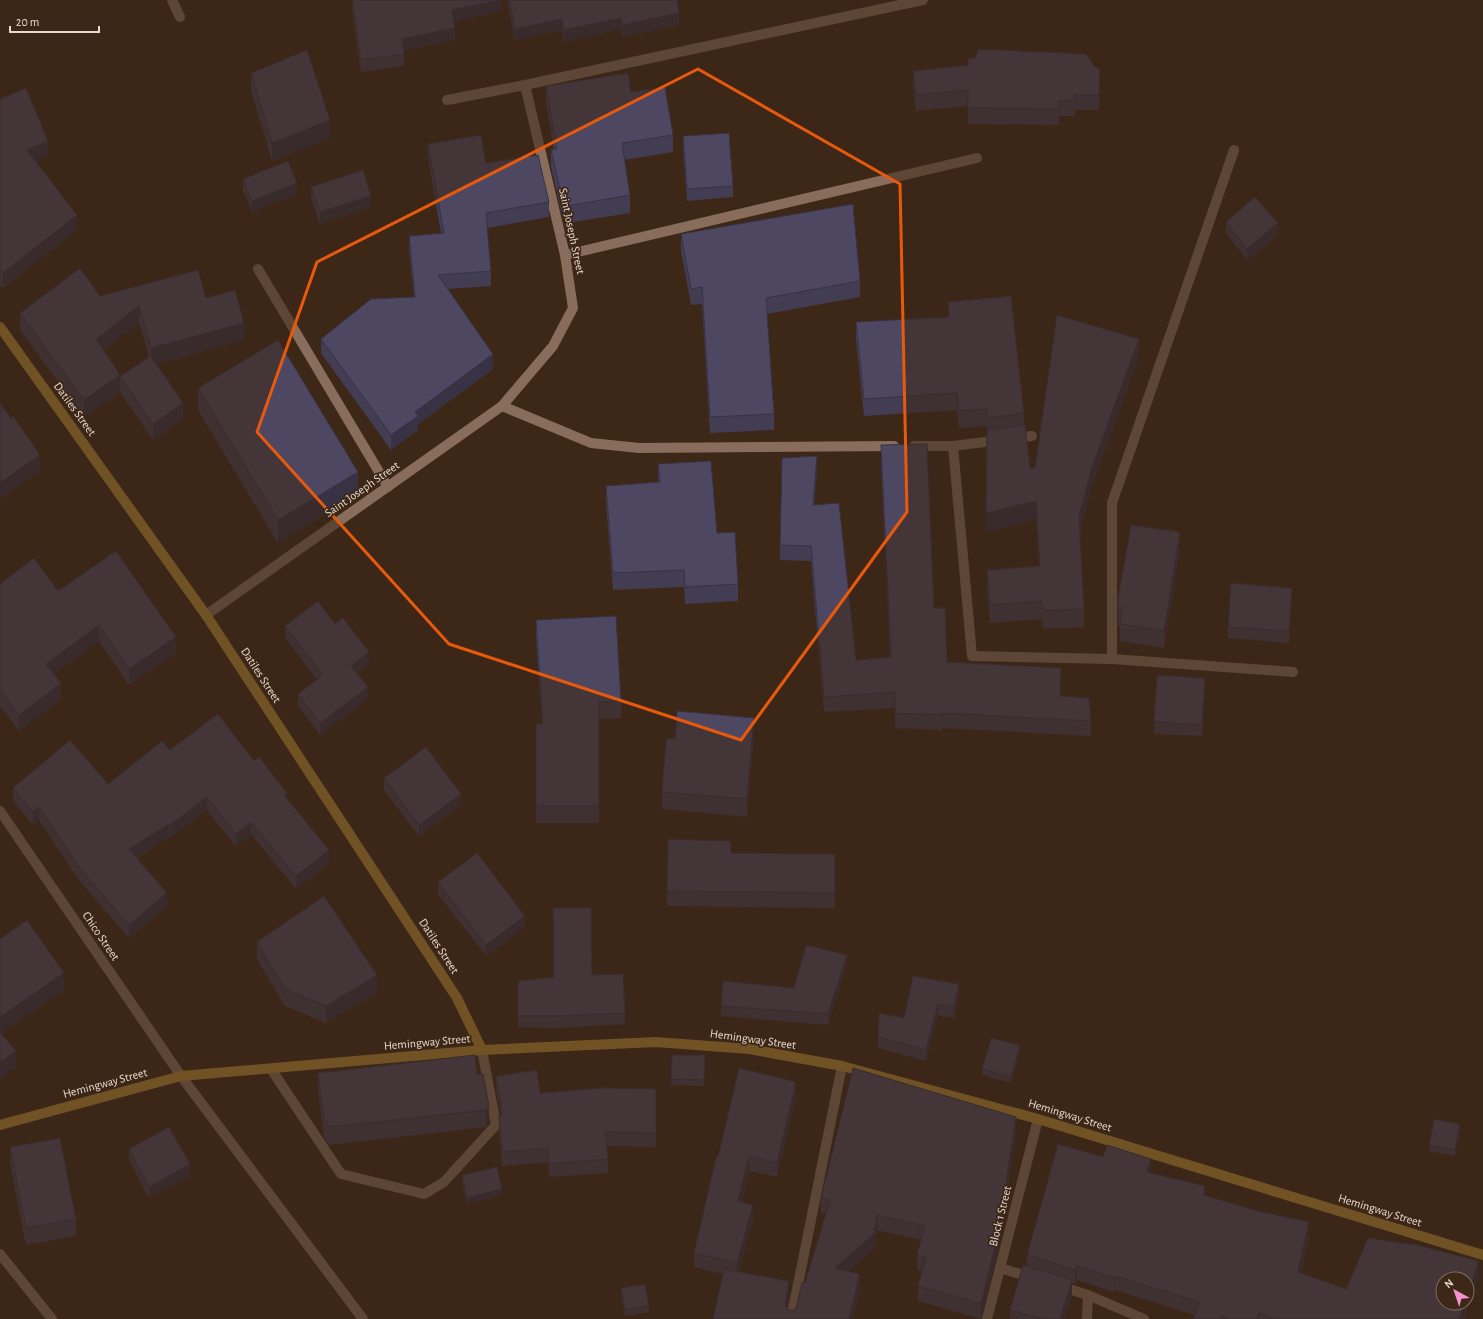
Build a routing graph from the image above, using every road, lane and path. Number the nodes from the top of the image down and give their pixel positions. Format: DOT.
graph roads {
  1 [pos="172,0"];
  2 [pos="923,0"];
  3 [pos="180,17"];
  4 [pos="525,85"];
  5 [pos="447,100"];
  6 [pos="1234,150"];
  7 [pos="977,158"];
  8 [pos="565,255"];
  9 [pos="258,269"];
  10 [pos="0,327"];
  11 [pos="502,406"];
  12 [pos="1032,436"];
  13 [pos="953,446"];
  14 [pos="388,487"];
  15 [pos="206,615"];
  16 [pos="1112,659"];
  17 [pos="1293,672"];
  18 [pos="0,811"];
  19 [pos="482,1050"];
  20 [pos="842,1066"];
  21 [pos="271,1069"];
  22 [pos="181,1076"];
  23 [pos="1038,1118"];
  24 [pos="0,1125"];
  25 [pos="0,1254"];
  26 [pos="1483,1255"];
  27 [pos="1000,1268"];
  28 [pos="1088,1295"];
  29 [pos="52,1319"];
  30 [pos="363,1319"];
  31 [pos="791,1319"];
  32 [pos="987,1319"];
  33 [pos="1087,1319"];
  34 [pos="1144,1319"];
  1 -- 3 [label="street"];
  2 -- 4 [label="street"];
  4 -- 5 [label="street"];
  4 -- 8 [label="street, Saint Joseph Street"];
  6 -- 16 [label="street"];
  7 -- 8 [label="street"];
  8 -- 11 [label="street, Saint Joseph Street"];
  9 -- 14 [label="street"];
  10 -- 15 [label="main road, Datiles Street"];
  11 -- 13 [label="street"];
  11 -- 14 [label="street, Saint Joseph Street"];
  12 -- 13 [label="street"];
  13 -- 16 [label="street"];
  14 -- 15 [label="street, Saint Joseph Street"];
  15 -- 19 [label="main road, Datiles Street"];
  16 -- 17 [label="street"];
  18 -- 22 [label="street, Chico Street"];
  19 -- 20 [label="main road, Hemingway Street"];
  19 -- 21 [label="main road, Hemingway Street"];
  19 -- 21 [label="street"];
  20 -- 23 [label="main road, Hemingway Street"];
  20 -- 31 [label="street"];
  21 -- 22 [label="main road, Hemingway Street"];
  22 -- 24 [label="main road, Hemingway Street"];
  22 -- 30 [label="street, Chico Street"];
  23 -- 26 [label="main road, Hemingway Street"];
  23 -- 27 [label="street, Block 1 Street"];
  25 -- 29 [label="street"];
  27 -- 28 [label="street"];
  27 -- 32 [label="street, Block 1 Street"];
  28 -- 33 [label="street"];
  28 -- 34 [label="street"];
}
